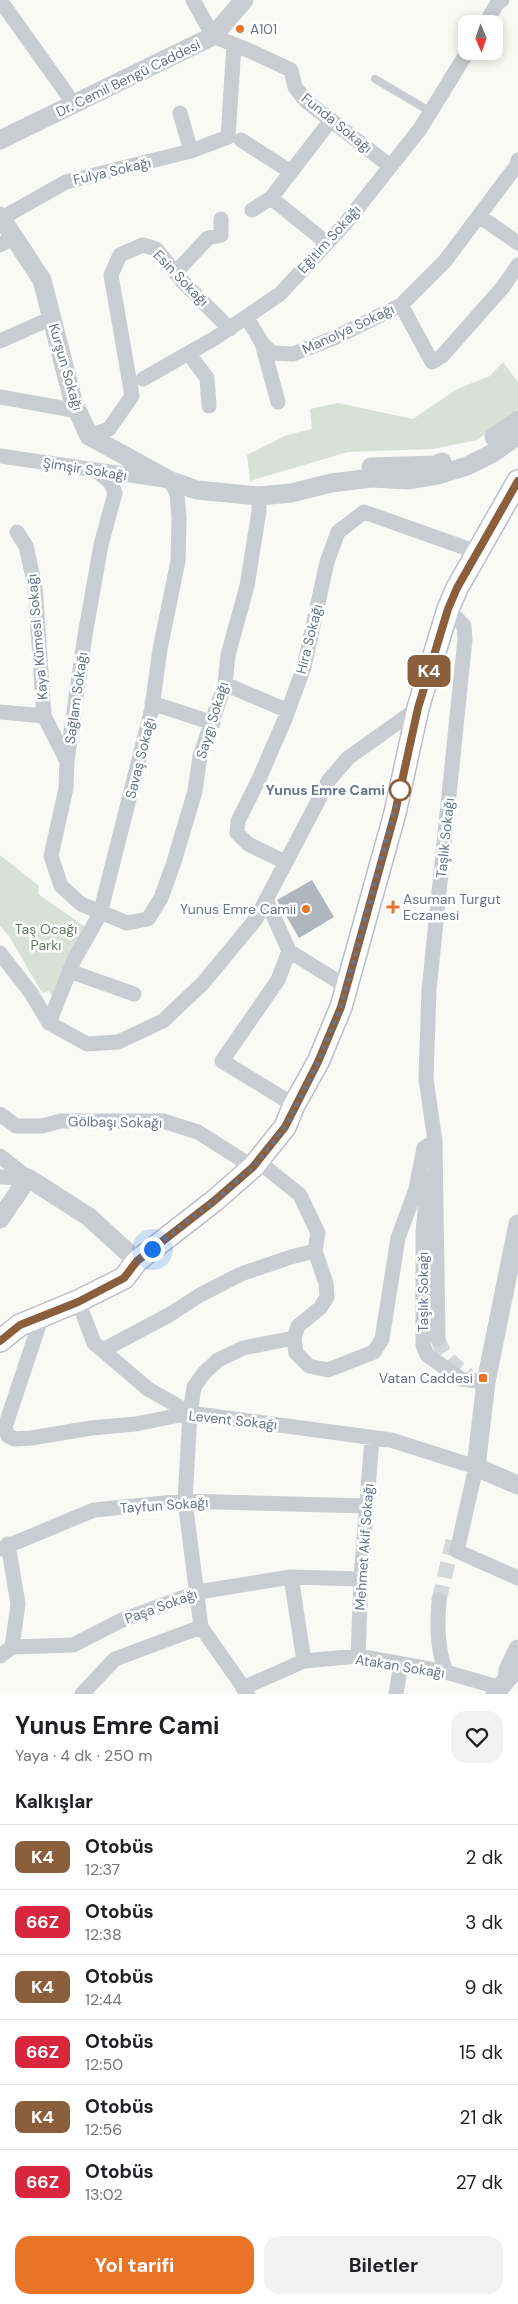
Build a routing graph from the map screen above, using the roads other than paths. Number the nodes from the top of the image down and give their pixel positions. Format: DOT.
graph roads {
  1 [pos="0,0"];
  2 [pos="193,0"];
  3 [pos="231,0"];
  4 [pos="244,0"];
  5 [pos="496,1"];
  6 [pos="489,15"];
  7 [pos="209,31"];
  8 [pos="234,45"];
  9 [pos="463,60"];
  10 [pos="375,78"];
  11 [pos="70,99"];
  12 [pos="431,112"];
  13 [pos="180,113"];
  14 [pos="331,120"];
  15 [pos="0,129"];
  16 [pos="235,139"];
  17 [pos="0,140"];
  18 [pos="191,151"];
  19 [pos="518,160"];
  20 [pos="390,166"];
  21 [pos="291,172"];
  22 [pos="271,198"];
  23 [pos="252,210"];
  24 [pos="479,216"];
  25 [pos="1,217"];
  26 [pos="221,219"];
  27 [pos="7,241"];
  28 [pos="327,243"];
  29 [pos="518,243"];
  30 [pos="518,265"];
  31 [pos="175,273"];
  32 [pos="401,305"];
  33 [pos="52,318"];
  34 [pos="247,318"];
  35 [pos="230,329"];
  36 [pos="0,341"];
  37 [pos="262,343"];
  38 [pos="189,354"];
  39 [pos="143,379"];
  40 [pos="0,397"];
  41 [pos="278,402"];
  42 [pos="209,406"];
  43 [pos="78,411"];
  44 [pos="518,420"];
  45 [pos="89,436"];
  46 [pos="518,436"];
  47 [pos="0,456"];
  48 [pos="96,470"];
  49 [pos="146,478"];
  50 [pos="171,481"];
  51 [pos="518,481"];
  52 [pos="115,493"];
  53 [pos="259,496"];
  54 [pos="17,532"];
  55 [pos="477,552"];
  56 [pos="448,609"];
  57 [pos="225,684"];
  58 [pos="152,703"];
  59 [pos="418,708"];
  60 [pos="288,711"];
  61 [pos="0,712"];
  62 [pos="44,716"];
  63 [pos="213,723"];
  64 [pos="68,761"];
  65 [pos="285,862"];
  66 [pos="266,899"];
  67 [pos="100,914"];
  68 [pos="289,951"];
  69 [pos="0,953"];
  70 [pos="69,971"];
  71 [pos="347,987"];
  72 [pos="134,994"];
  73 [pos="49,1023"];
  74 [pos="294,1105"];
  75 [pos="0,1114"];
  76 [pos="435,1141"];
  77 [pos="0,1156"];
  78 [pos="436,1163"];
  79 [pos="256,1164"];
  80 [pos="0,1177"];
  81 [pos="28,1178"];
  82 [pos="0,1219"];
  83 [pos="518,1224"];
  84 [pos="315,1251"];
  85 [pos="137,1261"];
  86 [pos="78,1302"];
  87 [pos="42,1316"];
  88 [pos="0,1325"];
  89 [pos="294,1338"];
  90 [pos="438,1339"];
  91 [pos="0,1341"];
  92 [pos="103,1350"];
  93 [pos="486,1382"];
  94 [pos="190,1413"];
  95 [pos="372,1438"];
  96 [pos="476,1467"];
  97 [pos="518,1485"];
  98 [pos="185,1501"];
  99 [pos="367,1506"];
  100 [pos="4,1546"];
  101 [pos="291,1577"];
  102 [pos="518,1578"];
  103 [pos="360,1579"];
  104 [pos="198,1592"];
  105 [pos="439,1600"];
  106 [pos="201,1627"];
  107 [pos="518,1649"];
  108 [pos="6,1652"];
  109 [pos="358,1656"];
  110 [pos="304,1661"];
  111 [pos="518,1663"];
  112 [pos="401,1664"];
  113 [pos="446,1672"];
  114 [pos="501,1689"];
  115 [pos="246,1691"];
  116 [pos="82,1694"];
  117 [pos="396,1694"];
  1 -- 11 [label="street"];
  2 -- 7 [label="street"];
  3 -- 7 [label="street, Dr. Cemil Bengü Caddesi"];
  4 -- 7 [label="street, Dr. Cemil Bengü Caddesi"];
  5 -- 6 [label="street"];
  7 -- 8 [label="street, Funda Sokağı"];
  7 -- 11 [label="street, Dr. Cemil Bengü Caddesi"];
  8 -- 14 [label="street, Funda Sokağı"];
  8 -- 16 [label="street"];
  9 -- 12 [label="street, Eğitim Sokağı"];
  10 -- 12 [label="lane"];
  11 -- 15 [label="street, Dr. Cemil Bengü Caddesi"];
  11 -- 17 [label="street, Dr. Cemil Bengü Caddesi"];
  12 -- 20 [label="street, Eğitim Sokağı"];
  13 -- 18 [label="street"];
  14 -- 20 [label="street, Funda Sokağı"];
  14 -- 21 [label="street"];
  16 -- 18 [label="street, Fulya Sokağı"];
  16 -- 21 [label="street"];
  18 -- 25 [label="street, Fulya Sokağı"];
  19 -- 24 [label="street, Manolya Sokağı"];
  20 -- 28 [label="street, Eğitim Sokağı"];
  21 -- 22 [label="street"];
  22 -- 23 [label="street"];
  22 -- 28 [label="street"];
  24 -- 29 [label="street"];
  24 -- 32 [label="street, Manolya Sokağı"];
  25 -- 27 [label="street, Kurşun Sokağı"];
  26 -- 31 [label="street"];
  27 -- 33 [label="street, Kurşun Sokağı"];
  28 -- 34 [label="street, Eğitim Sokağı"];
  30 -- 32 [label="street"];
  31 -- 35 [label="street, Esin Sokağı"];
  31 -- 45 [label="street, Esin Sokağı"];
  32 -- 37 [label="street, Manolya Sokağı"];
  33 -- 36 [label="street"];
  33 -- 43 [label="street, Kurşun Sokağı"];
  34 -- 35 [label="street, Eğitim Sokağı"];
  34 -- 37 [label="street"];
  35 -- 38 [label="street, Eğitim Sokağı"];
  37 -- 41 [label="street"];
  38 -- 39 [label="street, Eğitim Sokağı"];
  38 -- 42 [label="street"];
  40 -- 43 [label="street"];
  43 -- 45 [label="street, Kurşun Sokağı"];
  44 -- 53 [label="street"];
  45 -- 50 [label="street"];
  46 -- 53 [label="street"];
  47 -- 48 [label="street, Şimşir Sokağı"];
  48 -- 49 [label="street, Şimşir Sokağı"];
  48 -- 52 [label="street"];
  49 -- 50 [label="street, Şimşir Sokağı"];
  49 -- 52 [label="street"];
  50 -- 53 [label="street"];
  50 -- 58 [label="street, Savaş Sokağı"];
  51 -- 55 [label="main road"];
  52 -- 64 [label="street, Sağlam Sokağı"];
  53 -- 57 [label="street, Saygı Sokağı"];
  54 -- 62 [label="street, Kaya Kümesi Sokağı"];
  55 -- 56 [label="main road"];
  55 -- 60 [label="street, Hira Sokağı"];
  56 -- 59 [label="main road"];
  56 -- 76 [label="street, Taşlık Sokağı"];
  57 -- 60 [label="street"];
  57 -- 63 [label="street, Saygı Sokağı"];
  58 -- 63 [label="street"];
  58 -- 67 [label="street, Savaş Sokağı"];
  59 -- 65 [label="street"];
  59 -- 71 [label="main road"];
  60 -- 65 [label="street, Hira Sokağı"];
  61 -- 62 [label="street"];
  62 -- 64 [label="street"];
  63 -- 67 [label="street, Saygı Sokağı"];
  64 -- 67 [label="street, Sağlam Sokağı"];
  65 -- 66 [label="street"];
  66 -- 68 [label="street"];
  66 -- 73 [label="street"];
  67 -- 70 [label="street, Savaş Sokağı"];
  68 -- 71 [label="street"];
  68 -- 74 [label="street"];
  69 -- 73 [label="street"];
  70 -- 72 [label="street"];
  70 -- 73 [label="street, Savaş Sokağı"];
  71 -- 74 [label="main road"];
  74 -- 79 [label="main road"];
  75 -- 79 [label="street, Gölbaşı Sokağı"];
  76 -- 78 [label="street, Taşlık Sokağı"];
  76 -- 89 [label="street"];
  77 -- 81 [label="street"];
  78 -- 90 [label="street, Taşlık Sokağı"];
  78 -- 93 [label="street, Taşlık Sokağı"];
  79 -- 84 [label="street, Gölbaşı Sokağı"];
  79 -- 85 [label="main road"];
  80 -- 81 [label="street"];
  81 -- 82 [label="street"];
  81 -- 85 [label="street"];
  83 -- 93 [label="street"];
  84 -- 89 [label="street"];
  84 -- 92 [label="street"];
  85 -- 86 [label="main road"];
  85 -- 88 [label="main road"];
  86 -- 87 [label="main road"];
  86 -- 92 [label="street"];
  87 -- 91 [label="main road"];
  87 -- 94 [label="street, Levent Sokağı"];
  89 -- 94 [label="street"];
  92 -- 94 [label="street"];
  93 -- 96 [label="street"];
  94 -- 95 [label="street, Levent Sokağı"];
  94 -- 98 [label="street"];
  95 -- 96 [label="street, Levent Sokağı"];
  95 -- 99 [label="street, Mehmet Akif Sokağı"];
  96 -- 97 [label="street, Levent Sokağı"];
  96 -- 102 [label="street"];
  98 -- 99 [label="street, Tayfun Sokağı"];
  98 -- 100 [label="street, Tayfun Sokağı"];
  98 -- 104 [label="street"];
  99 -- 103 [label="street, Mehmet Akif Sokağı"];
  100 -- 108 [label="street"];
  101 -- 103 [label="street, Paşa Sokağı"];
  101 -- 104 [label="street, Paşa Sokağı"];
  101 -- 110 [label="street"];
  103 -- 109 [label="street, Mehmet Akif Sokağı"];
  104 -- 106 [label="street"];
  104 -- 108 [label="street, Paşa Sokağı"];
  105 -- 113 [label="street"];
  106 -- 115 [label="street"];
  106 -- 116 [label="street"];
  107 -- 114 [label="street"];
  109 -- 110 [label="street, Atakan Sokağı"];
  109 -- 112 [label="street, Atakan Sokağı"];
  110 -- 115 [label="street, Atakan Sokağı"];
  111 -- 114 [label="street"];
  112 -- 113 [label="street, Atakan Sokağı"];
  112 -- 117 [label="street"];
  113 -- 114 [label="street, Atakan Sokağı"];
}
